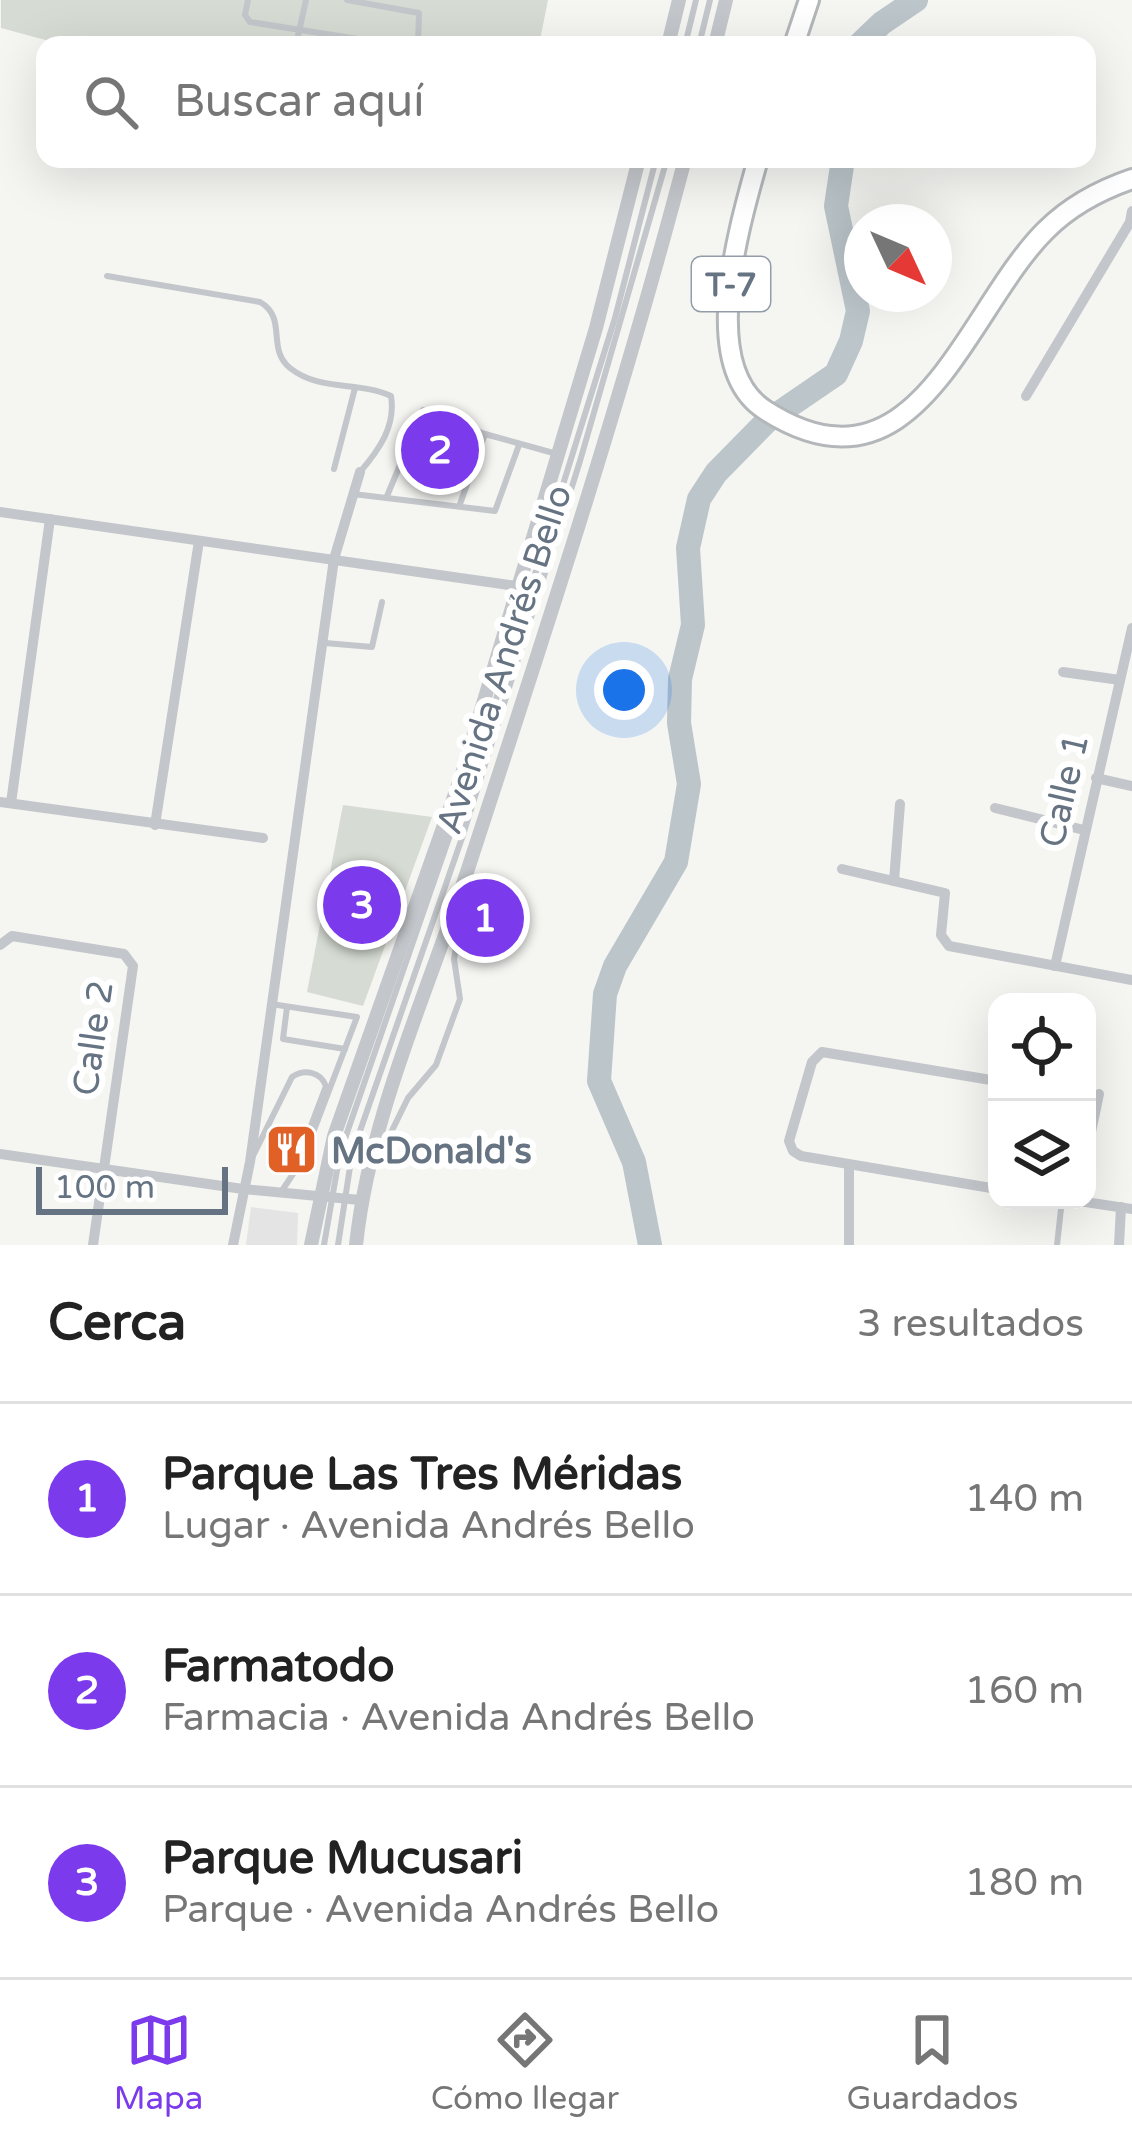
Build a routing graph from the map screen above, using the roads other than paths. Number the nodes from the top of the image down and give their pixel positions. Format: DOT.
graph roads {
  1 [pos="248,0"];
  2 [pos="306,0"];
  3 [pos="347,0"];
  4 [pos="680,0"];
  5 [pos="696,0"];
  6 [pos="710,0"];
  7 [pos="726,0"];
  8 [pos="809,0"];
  9 [pos="298,30"];
  10 [pos="297,36"];
  11 [pos="337,36"];
  12 [pos="418,36"];
  13 [pos="670,36"];
  14 [pos="687,36"];
  15 [pos="700,36"];
  16 [pos="717,36"];
  17 [pos="797,36"];
  18 [pos="637,168"];
  19 [pos="654,168"];
  20 [pos="664,168"];
  21 [pos="682,168"];
  22 [pos="756,168"];
  23 [pos="1132,179"];
  24 [pos="1132,212"];
  25 [pos="107,276"];
  26 [pos="355,388"];
  27 [pos="1026,396"];
  28 [pos="485,434"];
  29 [pos="519,446"];
  30 [pos="557,454"];
  31 [pos="334,470"];
  32 [pos="360,472"];
  33 [pos="352,494"];
  34 [pos="387,496"];
  35 [pos="459,506"];
  36 [pos="0,512"];
  37 [pos="50,519"];
  38 [pos="200,541"];
  39 [pos="334,559"];
  40 [pos="516,586"];
  41 [pos="382,602"];
  42 [pos="1132,628"];
  43 [pos="321,643"];
  44 [pos="1063,671"];
  45 [pos="1120,680"];
  46 [pos="1096,778"];
  47 [pos="1132,786"];
  48 [pos="5,802"];
  49 [pos="900,803"];
  50 [pos="995,808"];
  51 [pos="155,825"];
  52 [pos="1084,830"];
  53 [pos="263,838"];
  54 [pos="842,869"];
  55 [pos="466,876"];
  56 [pos="894,881"];
  57 [pos="0,945"];
  58 [pos="1055,966"];
  59 [pos="1132,980"];
  60 [pos="272,1004"];
  61 [pos="287,1007"];
  62 [pos="345,1049"];
  63 [pos="988,1079"];
  64 [pos="1099,1094"];
  65 [pos="1096,1108"];
  66 [pos="301,1152"];
  67 [pos="0,1154"];
  68 [pos="250,1162"];
  69 [pos="849,1167"];
  70 [pos="103,1168"];
  71 [pos="366,1175"];
  72 [pos="988,1188"];
  73 [pos="243,1189"];
  74 [pos="281,1192"];
  75 [pos="338,1198"];
  76 [pos="1096,1203"];
  77 [pos="1126,1208"];
  78 [pos="1061,1209"];
  79 [pos="93,1245"];
  80 [pos="233,1245"];
  81 [pos="310,1245"];
  82 [pos="323,1245"];
  83 [pos="338,1245"];
  84 [pos="356,1245"];
  85 [pos="849,1245"];
  86 [pos="1057,1245"];
  87 [pos="1119,1245"];
  1 -- 9 [label="lane"];
  2 -- 9 [label="lane"];
  3 -- 12 [label="lane"];
  4 -- 13 [label="street"];
  5 -- 14 [label="lane"];
  6 -- 15 [label="lane"];
  7 -- 16 [label="street"];
  8 -- 17 [label="highway"];
  9 -- 10 [label="lane"];
  9 -- 11 [label="lane"];
  18 -- 30 [label="street, Avenida Andrés Bello"];
  19 -- 75 [label="lane"];
  20 -- 75 [label="lane"];
  21 -- 55 [label="street, Avenida Andrés Bello"];
  22 -- 23 [label="highway, T-7"];
  24 -- 27 [label="street"];
  25 -- 26 [label="lane"];
  26 -- 31 [label="lane"];
  26 -- 32 [label="lane"];
  28 -- 29 [label="lane"];
  28 -- 34 [label="lane"];
  28 -- 35 [label="lane"];
  29 -- 30 [label="lane"];
  29 -- 35 [label="lane"];
  30 -- 40 [label="street, Avenida Andrés Bello"];
  32 -- 33 [label="street"];
  33 -- 34 [label="lane"];
  33 -- 39 [label="street"];
  34 -- 35 [label="lane"];
  36 -- 37 [label="street"];
  37 -- 38 [label="street"];
  37 -- 48 [label="street"];
  38 -- 39 [label="street"];
  38 -- 51 [label="street"];
  39 -- 40 [label="street"];
  39 -- 43 [label="street"];
  40 -- 75 [label="street, Avenida Andrés Bello"];
  41 -- 43 [label="lane"];
  42 -- 45 [label="street, Calle 1"];
  43 -- 60 [label="street"];
  44 -- 45 [label="street"];
  45 -- 46 [label="street, Calle 1"];
  46 -- 47 [label="street"];
  46 -- 52 [label="street, Calle 1"];
  48 -- 51 [label="street"];
  49 -- 56 [label="street"];
  50 -- 52 [label="street"];
  51 -- 53 [label="street"];
  52 -- 58 [label="street, Calle 1"];
  54 -- 56 [label="street"];
  55 -- 71 [label="street, Avenida Andrés Bello"];
  55 -- 71 [label="lane"];
  56 -- 58 [label="street"];
  57 -- 70 [label="street, Calle 2"];
  58 -- 59 [label="street"];
  60 -- 61 [label="lane"];
  60 -- 68 [label="street"];
  61 -- 62 [label="lane"];
  61 -- 62 [label="lane"];
  62 -- 74 [label="lane"];
  63 -- 69 [label="street"];
  64 -- 65 [label="street"];
  66 -- 68 [label="lane"];
  67 -- 70 [label="street"];
  68 -- 73 [label="street"];
  69 -- 72 [label="street"];
  69 -- 85 [label="street"];
  70 -- 73 [label="street"];
  70 -- 79 [label="street, Calle 2"];
  71 -- 75 [label="street, Avenida Andrés Bello"];
  73 -- 74 [label="street"];
  73 -- 80 [label="street"];
  74 -- 75 [label="street"];
  75 -- 81 [label="street, Avenida Andrés Bello"];
  75 -- 82 [label="lane"];
  75 -- 83 [label="lane"];
  75 -- 84 [label="street, Avenida Andrés Bello"];
  76 -- 77 [label="street"];
  77 -- 87 [label="street"];
  78 -- 86 [label="lane"];
}
